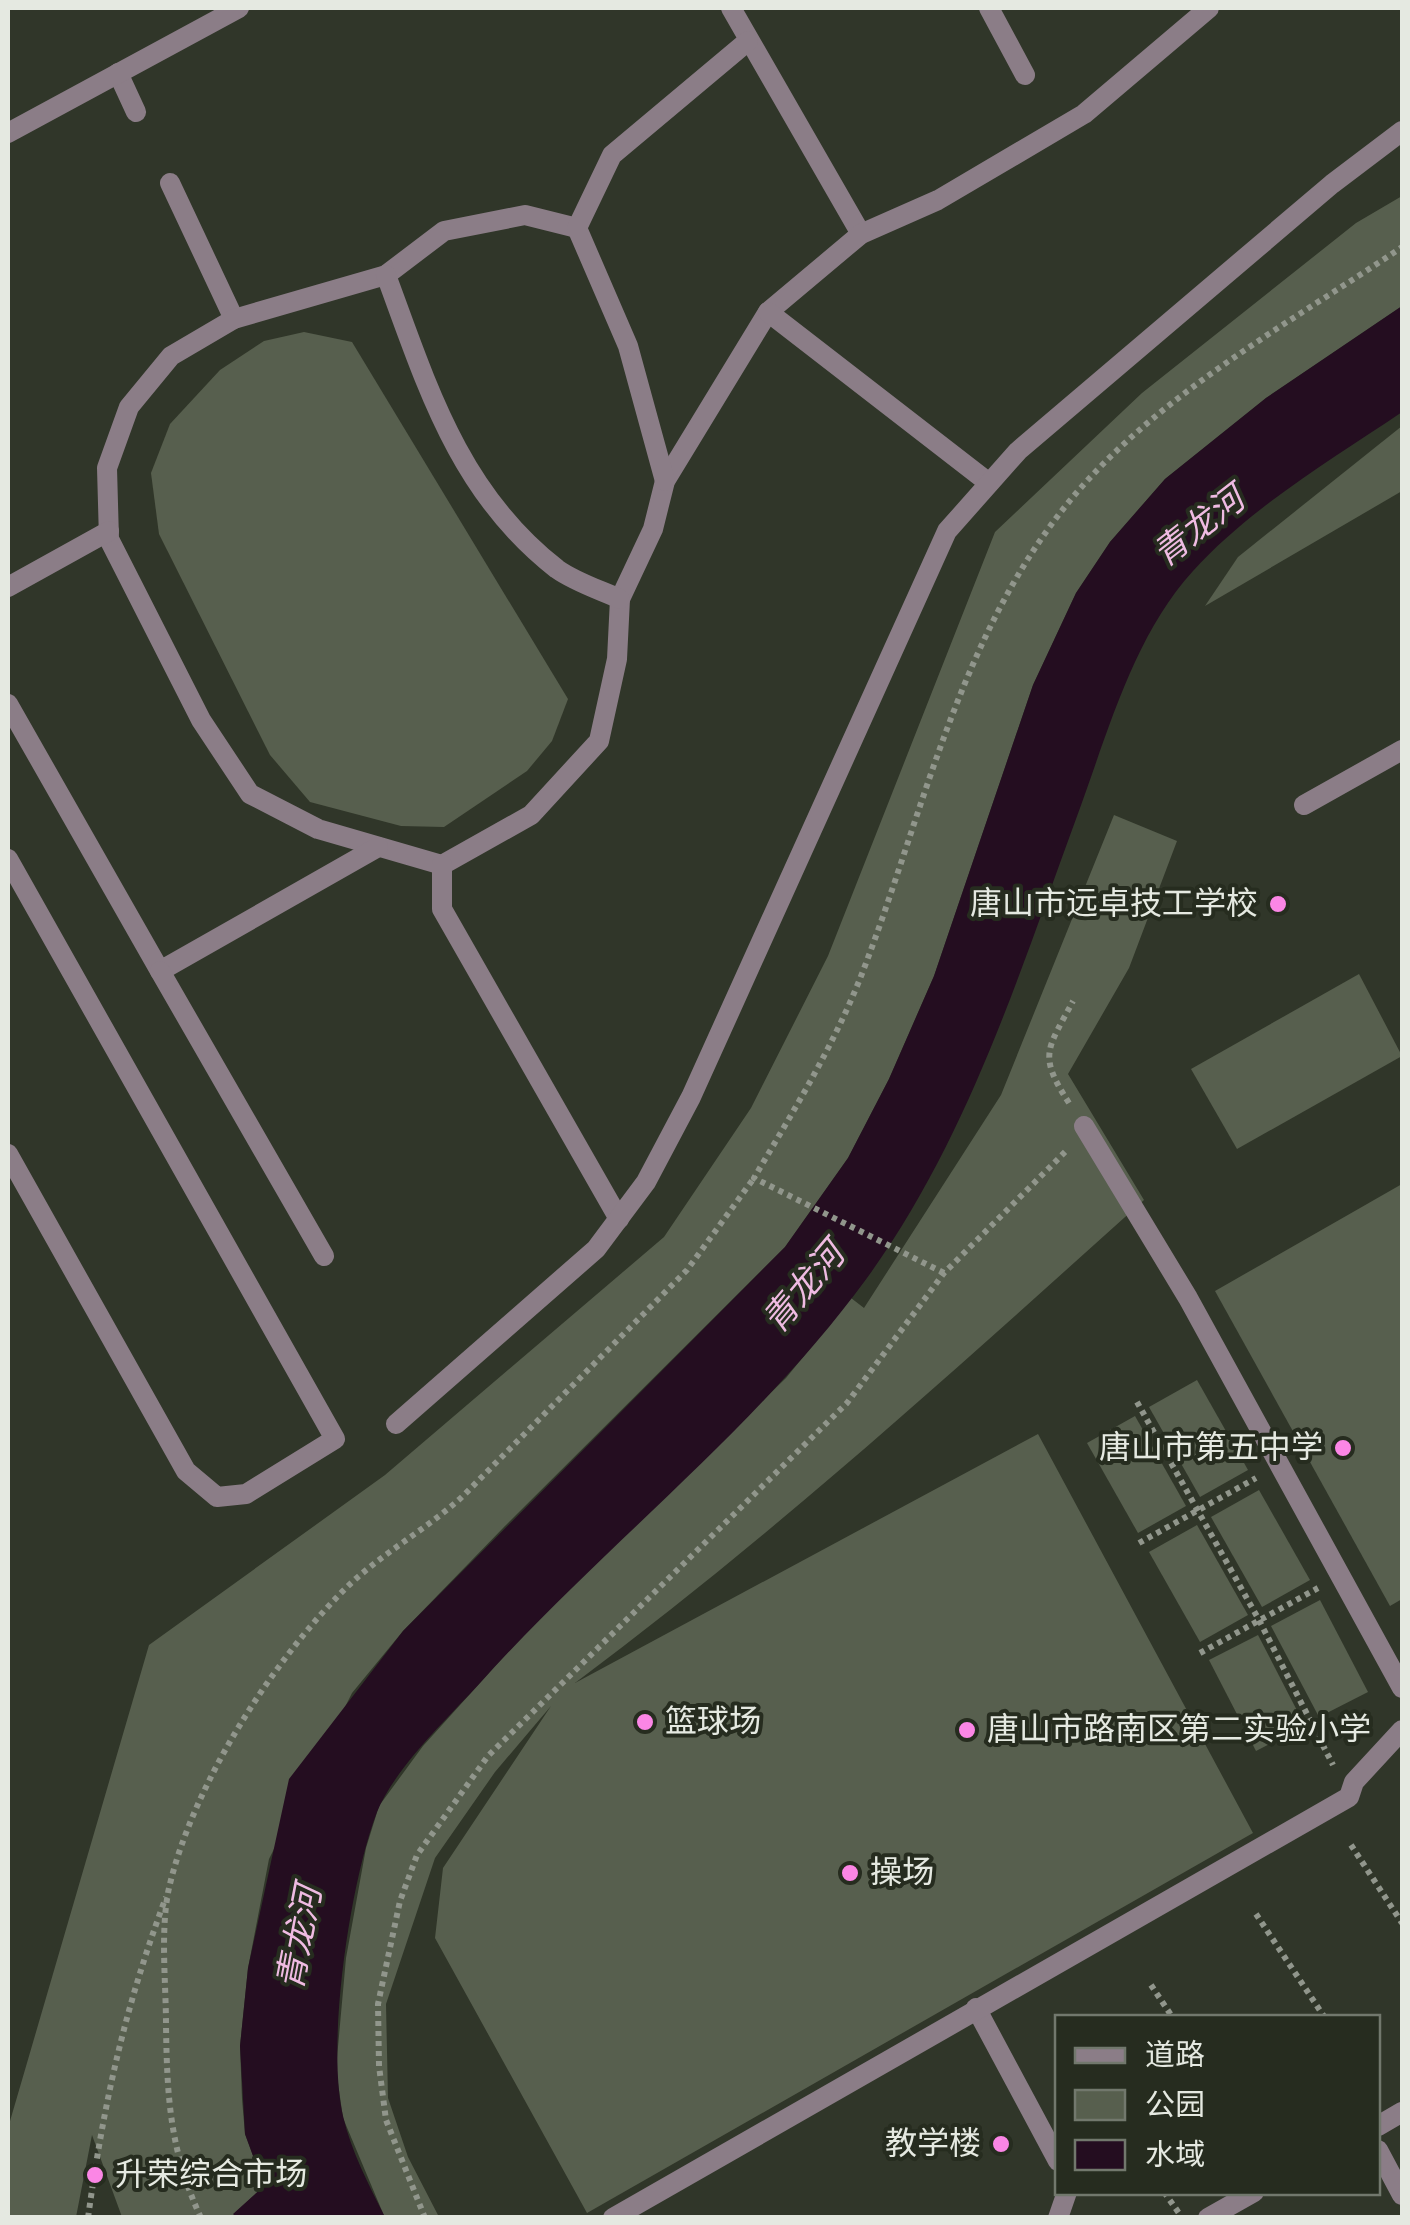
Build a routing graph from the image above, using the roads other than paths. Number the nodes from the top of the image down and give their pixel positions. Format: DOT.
graph roads {
  1 [pos="239,8"];
  2 [pos="731,8"];
  3 [pos="989,8"];
  4 [pos="1209,8"];
  5 [pos="748,41"];
  6 [pos="118,74"];
  7 [pos="1025,75"];
  8 [pos="136,112"];
  9 [pos="1402,131"];
  10 [pos="8,133"];
  11 [pos="170,182"];
  12 [pos="577,228"];
  13 [pos="860,234"];
  14 [pos="386,275"];
  15 [pos="768,312"];
  16 [pos="234,319"];
  17 [pos="665,481"];
  18 [pos="990,483"];
  19 [pos="109,531"];
  20 [pos="8,587"];
  21 [pos="620,599"];
  22 [pos="8,704"];
  23 [pos="1402,750"];
  24 [pos="1304,805"];
  25 [pos="378,847"];
  26 [pos="8,859"];
  27 [pos="442,865"];
  28 [pos="160,972"];
  29 [pos="1084,1126"];
  30 [pos="8,1154"];
  31 [pos="619,1219"];
  32 [pos="324,1256"];
  33 [pos="396,1424"];
  34 [pos="1402,1688"];
  35 [pos="1402,1730"];
  36 [pos="976,2008"];
  37 [pos="1402,2112"];
  38 [pos="1380,2125"];
  39 [pos="1380,2154"];
  40 [pos="1055,2155"];
  41 [pos="1249,2195"];
  42 [pos="1402,2195"];
  43 [pos="613,2218"];
  44 [pos="1208,2218"];
  1 -- 6 [label="street"];
  2 -- 5 [label="street"];
  3 -- 7 [label="street"];
  4 -- 13 [label="street"];
  5 -- 12 [label="street"];
  5 -- 13 [label="street"];
  6 -- 8 [label="street"];
  6 -- 10 [label="street"];
  9 -- 18 [label="street"];
  11 -- 16 [label="street"];
  12 -- 14 [label="street"];
  12 -- 17 [label="street"];
  13 -- 15 [label="street"];
  14 -- 16 [label="street"];
  14 -- 21 [label="street"];
  15 -- 17 [label="street"];
  15 -- 18 [label="street"];
  16 -- 19 [label="street"];
  17 -- 21 [label="street"];
  18 -- 31 [label="street"];
  19 -- 20 [label="street"];
  19 -- 25 [label="street"];
  21 -- 27 [label="street"];
  22 -- 28 [label="street"];
  23 -- 24 [label="street"];
  25 -- 27 [label="street"];
  25 -- 28 [label="street"];
  26 -- 30 [label="street"];
  27 -- 31 [label="street"];
  28 -- 32 [label="street"];
  29 -- 34 [label="street"];
  31 -- 33 [label="street"];
  35 -- 36 [label="street"];
  36 -- 40 [label="street"];
  36 -- 43 [label="street"];
  37 -- 38 [label="street"];
  39 -- 42 [label="street"];
  41 -- 44 [label="street"];
}
